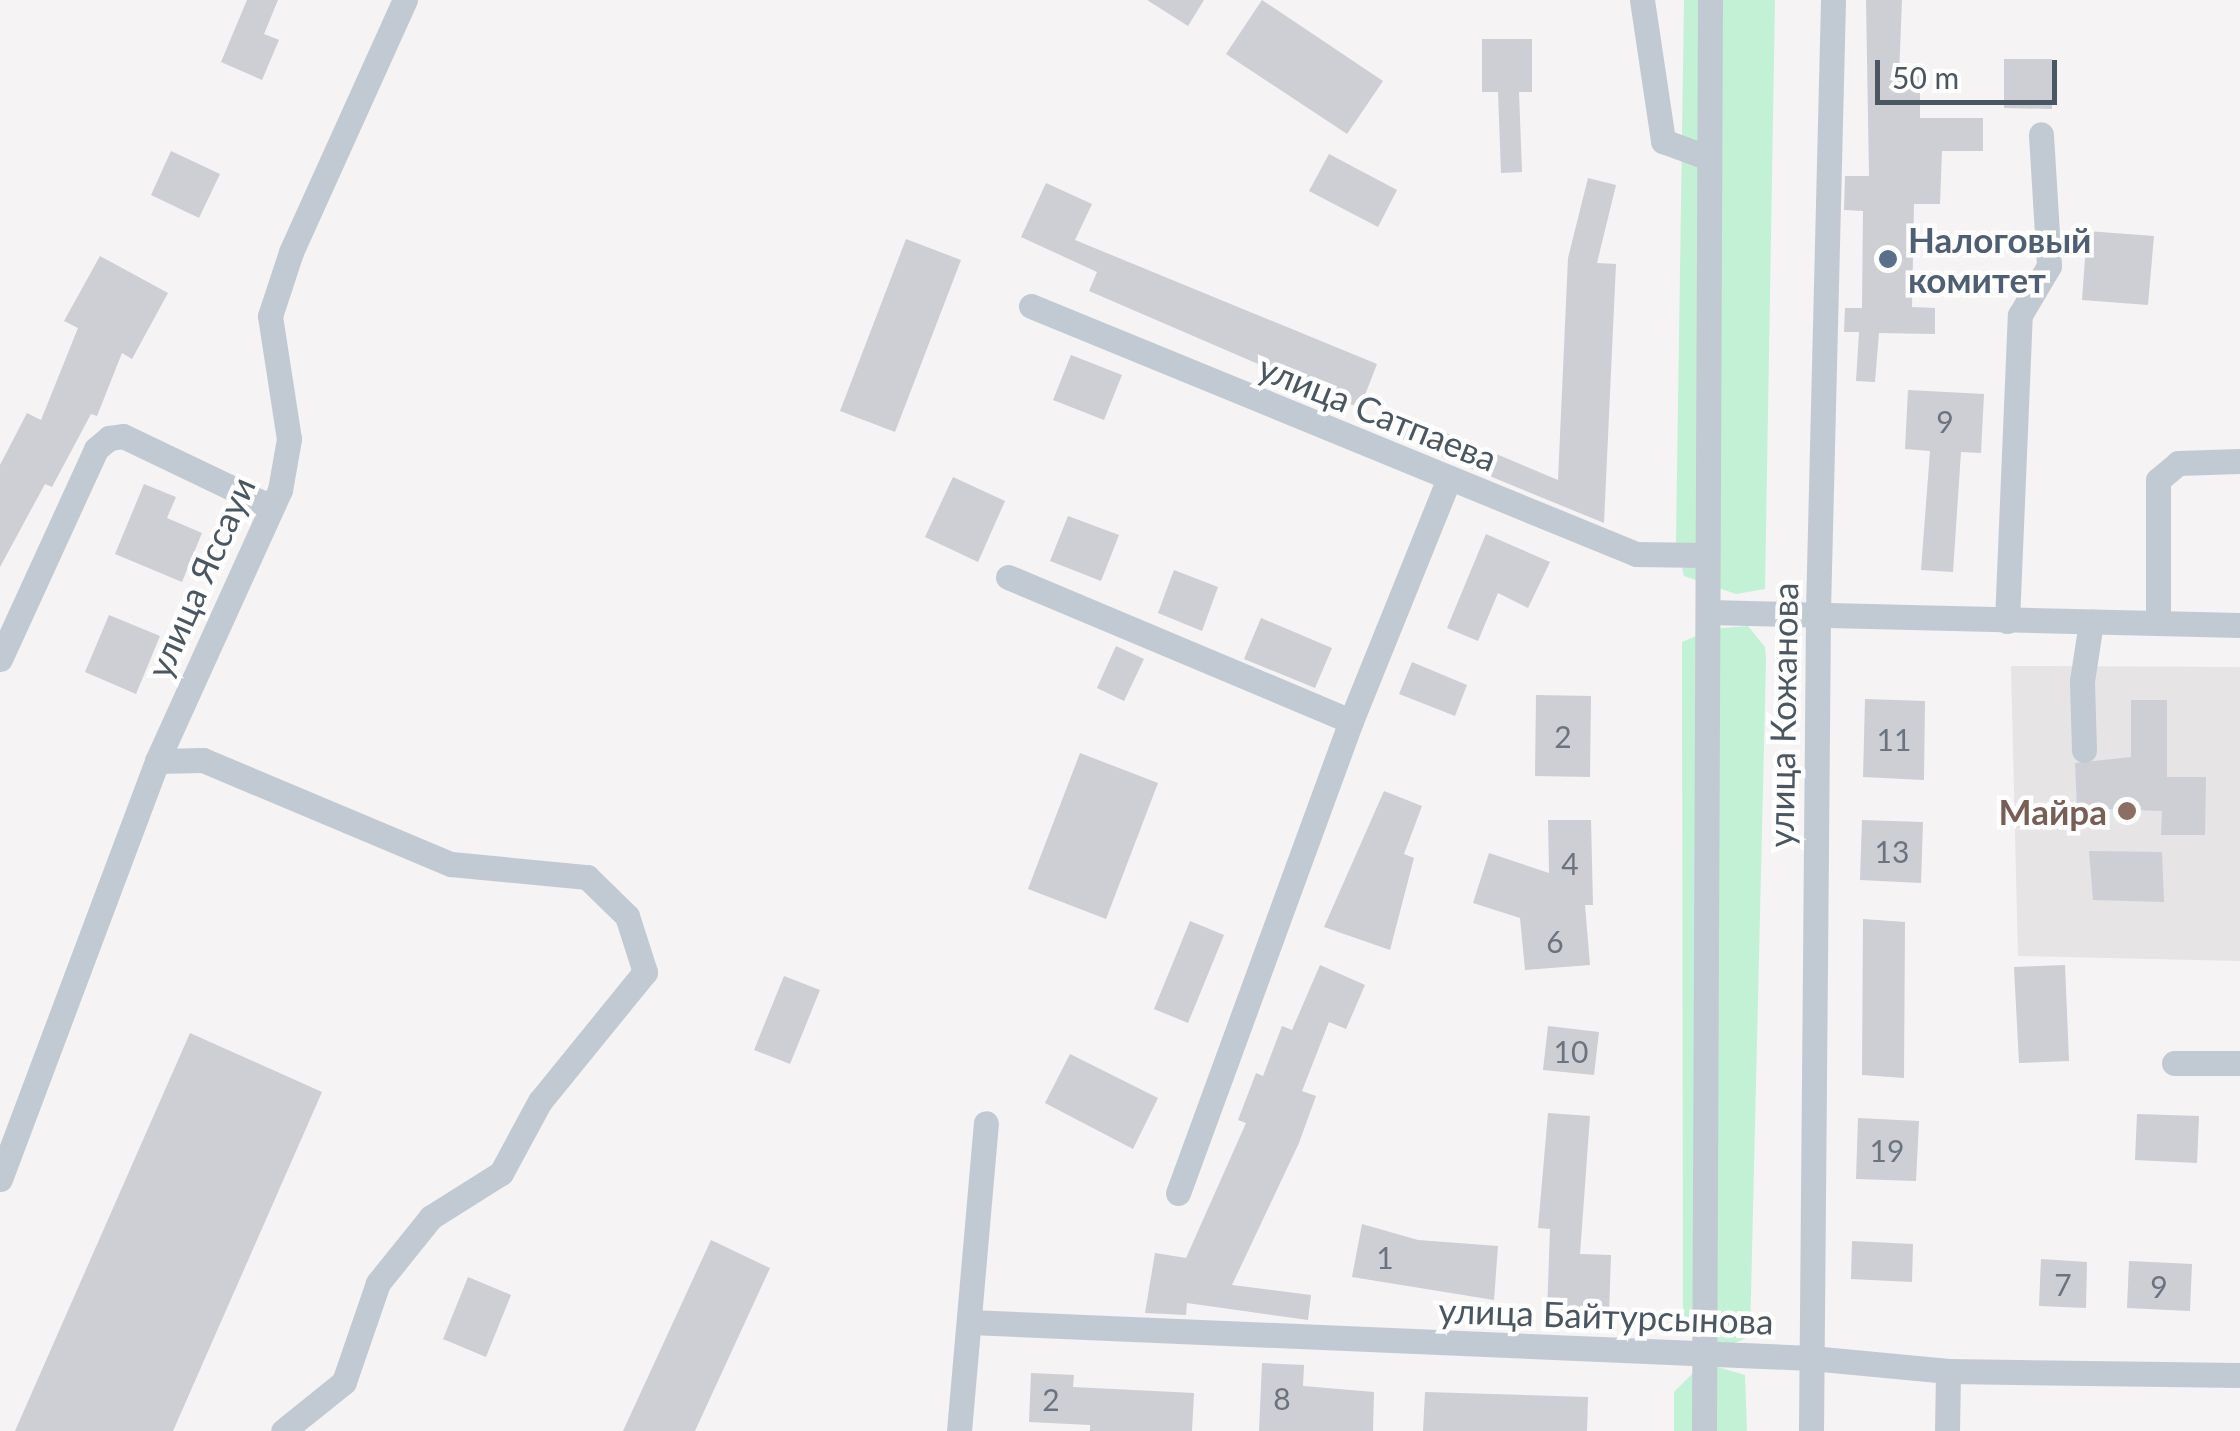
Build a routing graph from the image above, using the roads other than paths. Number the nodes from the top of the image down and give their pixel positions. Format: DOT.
graph roads {
  1 [pos="405,0"];
  2 [pos="1642,0"];
  3 [pos="1710,0"];
  4 [pos="1832,0"];
  5 [pos="2041,134"];
  6 [pos="1708,158"];
  7 [pos="1031,306"];
  8 [pos="2240,460"];
  9 [pos="1449,479"];
  10 [pos="269,506"];
  11 [pos="1705,554"];
  12 [pos="1008,577"];
  13 [pos="1818,610"];
  14 [pos="1708,612"];
  15 [pos="2007,620"];
  16 [pos="2091,622"];
  17 [pos="2158,624"];
  18 [pos="2240,625"];
  19 [pos="0,659"];
  20 [pos="1351,721"];
  21 [pos="2084,750"];
  22 [pos="157,762"];
  23 [pos="2174,1062"];
  24 [pos="2240,1062"];
  25 [pos="986,1123"];
  26 [pos="0,1179"];
  27 [pos="1178,1193"];
  28 [pos="970,1322"];
  29 [pos="1706,1357"];
  30 [pos="1810,1358"];
  31 [pos="1948,1372"];
  32 [pos="2240,1375"];
  33 [pos="283,1431"];
  34 [pos="959,1431"];
  35 [pos="1704,1431"];
  36 [pos="1811,1431"];
  37 [pos="1947,1431"];
  1 -- 10 [label="street, улица Яссауи"];
  2 -- 6 [label="street"];
  3 -- 6 [label="street, улица Кожанова"];
  4 -- 13 [label="street, улица Кожанова"];
  5 -- 15 [label="street"];
  6 -- 11 [label="street, улица Кожанова"];
  7 -- 9 [label="street, улица Сатпаева"];
  8 -- 17 [label="street"];
  9 -- 11 [label="street, улица Сатпаева"];
  9 -- 20 [label="street"];
  10 -- 19 [label="street"];
  10 -- 22 [label="street, улица Яссауи"];
  11 -- 14 [label="street, улица Кожанова"];
  12 -- 20 [label="street"];
  13 -- 14 [label="street"];
  13 -- 15 [label="street"];
  13 -- 30 [label="street, улица Кожанова"];
  14 -- 29 [label="street, улица Кожанова"];
  15 -- 16 [label="street"];
  16 -- 17 [label="street"];
  16 -- 21 [label="street"];
  17 -- 18 [label="street"];
  20 -- 27 [label="street"];
  22 -- 26 [label="street, улица Яссауи"];
  22 -- 33 [label="street"];
  23 -- 24 [label="street"];
  25 -- 28 [label="street"];
  28 -- 29 [label="street, улица Байтурсынова"];
  28 -- 34 [label="street"];
  29 -- 30 [label="street, улица Байтурсынова"];
  29 -- 35 [label="street, улица Кожанова"];
  30 -- 31 [label="street, улица Байтурсынова"];
  30 -- 36 [label="street, улица Кожанова"];
  31 -- 32 [label="street, улица Байтурсынова"];
  31 -- 37 [label="street"];
}
